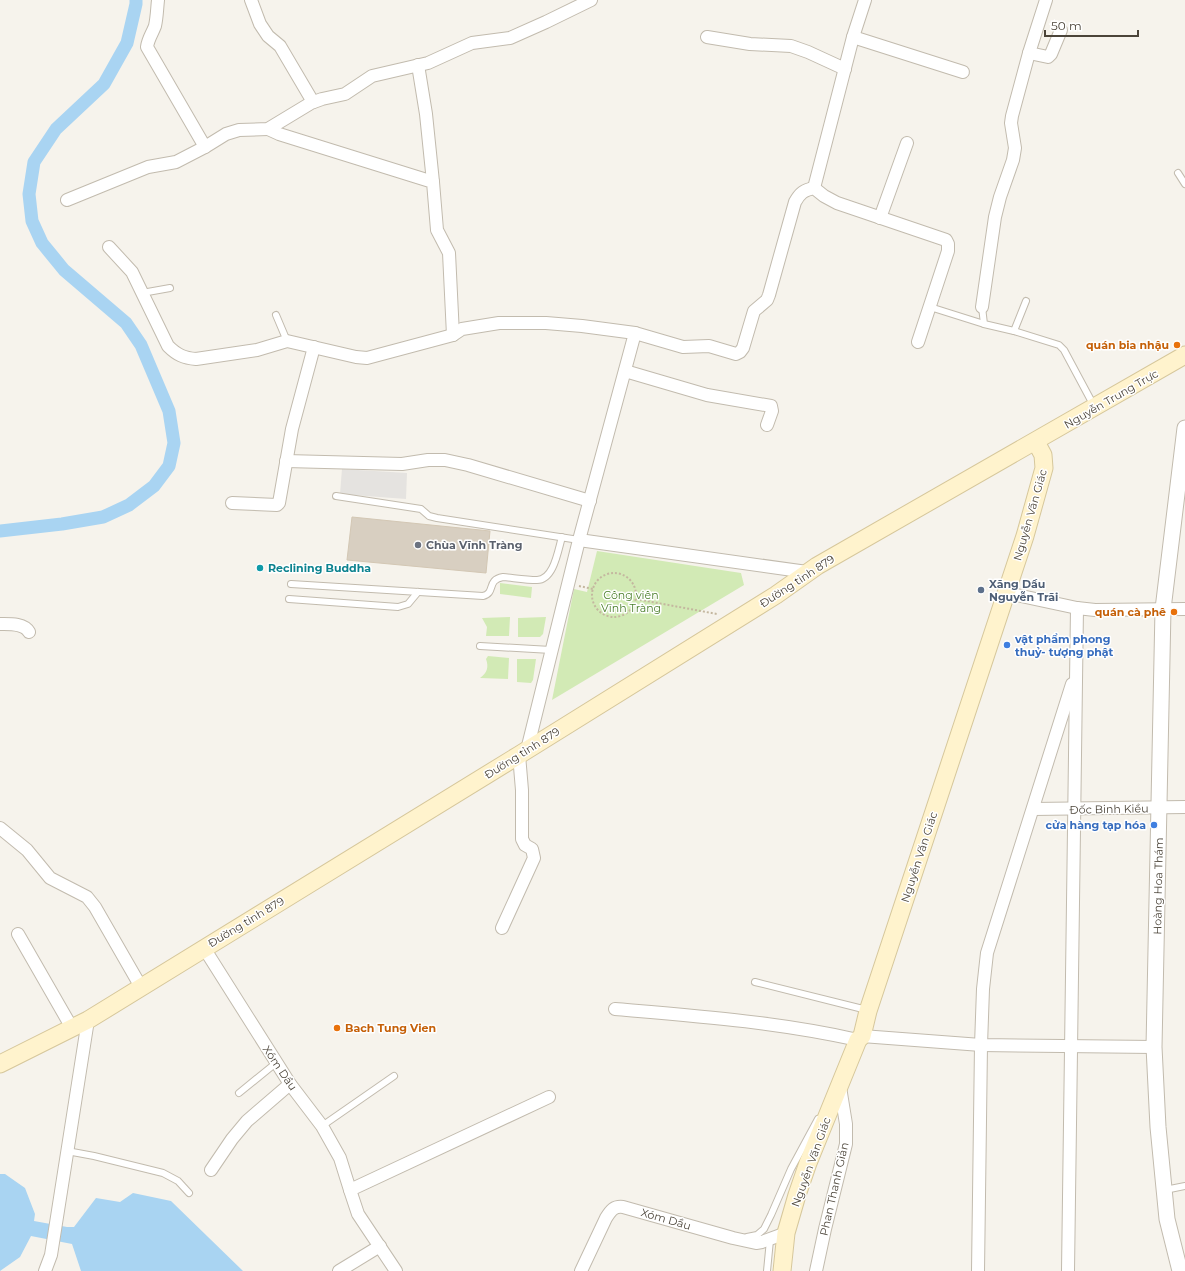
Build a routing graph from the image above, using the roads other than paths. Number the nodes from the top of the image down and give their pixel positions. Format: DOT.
graph roads {
  1 [pos="158,0"];
  2 [pos="251,0"];
  3 [pos="591,0"];
  4 [pos="865,0"];
  5 [pos="1046,0"];
  6 [pos="1061,30"];
  7 [pos="707,37"];
  8 [pos="853,37"];
  9 [pos="1029,53"];
  10 [pos="418,65"];
  11 [pos="845,69"];
  12 [pos="963,72"];
  13 [pos="314,102"];
  14 [pos="268,129"];
  15 [pos="907,143"];
  16 [pos="205,148"];
  17 [pos="1178,173"];
  18 [pos="433,182"];
  19 [pos="1185,184"];
  20 [pos="814,188"];
  21 [pos="67,200"];
  22 [pos="880,218"];
  23 [pos="109,247"];
  24 [pos="170,288"];
  25 [pos="142,293"];
  26 [pos="1026,301"];
  27 [pos="930,307"];
  28 [pos="982,307"];
  29 [pos="276,315"];
  30 [pos="984,324"];
  31 [pos="1014,331"];
  32 [pos="635,334"];
  33 [pos="453,335"];
  34 [pos="287,341"];
  35 [pos="918,342"];
  36 [pos="314,347"];
  37 [pos="1185,355"];
  38 [pos="625,371"];
  39 [pos="1095,408"];
  40 [pos="767,425"];
  41 [pos="1185,428"];
  42 [pos="1036,442"];
  43 [pos="286,461"];
  44 [pos="336,496"];
  45 [pos="590,501"];
  46 [pos="232,503"];
  47 [pos="562,537"];
  48 [pos="579,540"];
  49 [pos="807,572"];
  50 [pos="291,584"];
  51 [pos="418,592"];
  52 [pos="1007,593"];
  53 [pos="289,599"];
  54 [pos="1077,608"];
  55 [pos="1162,609"];
  56 [pos="1185,609"];
  57 [pos="0,624"];
  58 [pos="30,632"];
  59 [pos="480,646"];
  60 [pos="551,650"];
  61 [pos="1077,670"];
  62 [pos="523,752"];
  63 [pos="1185,807"];
  64 [pos="1159,808"];
  65 [pos="1033,809"];
  66 [pos="1075,810"];
  67 [pos="0,828"];
  68 [pos="502,928"];
  69 [pos="18,934"];
  70 [pos="204,948"];
  71 [pos="755,982"];
  72 [pos="141,987"];
  73 [pos="615,1009"];
  74 [pos="868,1011"];
  75 [pos="88,1020"];
  76 [pos="72,1028"];
  77 [pos="860,1038"];
  78 [pos="981,1045"];
  79 [pos="1071,1047"];
  80 [pos="1154,1047"];
  81 [pos="3,1062"];
  82 [pos="276,1063"];
  83 [pos="394,1076"];
  84 [pos="290,1084"];
  85 [pos="840,1087"];
  86 [pos="239,1093"];
  87 [pos="550,1097"];
  88 [pos="823,1110"];
  89 [pos="819,1116"];
  90 [pos="322,1126"];
  91 [pos="67,1151"];
  92 [pos="212,1170"];
  93 [pos="1185,1186"];
  94 [pos="350,1190"];
  95 [pos="1164,1190"];
  96 [pos="189,1193"];
  97 [pos="786,1233"];
  98 [pos="733,1238"];
  99 [pos="770,1240"];
  100 [pos="380,1246"];
  101 [pos="45,1271"];
  102 [pos="339,1271"];
  103 [pos="396,1271"];
  104 [pos="581,1271"];
  105 [pos="767,1271"];
  106 [pos="782,1271"];
  107 [pos="816,1271"];
  108 [pos="978,1271"];
  109 [pos="1068,1271"];
  110 [pos="1180,1271"];
  1 -- 16 [label="street"];
  2 -- 13 [label="street"];
  3 -- 10 [label="street"];
  4 -- 8 [label="street"];
  5 -- 9 [label="street"];
  6 -- 9 [label="street"];
  7 -- 11 [label="street"];
  8 -- 11 [label="street"];
  8 -- 12 [label="street"];
  9 -- 28 [label="street"];
  10 -- 13 [label="street"];
  10 -- 18 [label="street"];
  11 -- 20 [label="street"];
  13 -- 14 [label="street"];
  14 -- 16 [label="street"];
  14 -- 18 [label="street"];
  15 -- 22 [label="street"];
  16 -- 21 [label="street"];
  17 -- 19 [label="lane"];
  18 -- 33 [label="street"];
  20 -- 22 [label="street"];
  20 -- 32 [label="street"];
  22 -- 27 [label="street"];
  23 -- 25 [label="street"];
  24 -- 25 [label="lane"];
  25 -- 34 [label="street"];
  26 -- 31 [label="lane"];
  27 -- 30 [label="lane"];
  27 -- 35 [label="street"];
  28 -- 30 [label="lane"];
  29 -- 34 [label="lane"];
  30 -- 31 [label="lane"];
  31 -- 39 [label="lane"];
  32 -- 33 [label="street"];
  32 -- 38 [label="street"];
  33 -- 36 [label="street"];
  34 -- 36 [label="street"];
  36 -- 43 [label="street"];
  37 -- 39 [label="main road, Nguyễn Trung Trực"];
  38 -- 40 [label="street"];
  38 -- 45 [label="street"];
  39 -- 42 [label="main road, Nguyễn Trung Trực"];
  41 -- 55 [label="street, Hoàng Hoa Thám"];
  42 -- 49 [label="main road, Đường tỉnh 879"];
  42 -- 52 [label="main road, Nguyễn Văn Giác"];
  43 -- 45 [label="street"];
  43 -- 46 [label="street"];
  44 -- 47 [label="lane"];
  45 -- 48 [label="street"];
  47 -- 48 [label="lane"];
  47 -- 51 [label="lane"];
  48 -- 49 [label="street"];
  48 -- 60 [label="street"];
  49 -- 62 [label="main road, Đường tỉnh 879"];
  50 -- 51 [label="lane"];
  51 -- 53 [label="lane"];
  52 -- 54 [label="street"];
  52 -- 74 [label="main road, Nguyễn Văn Giác"];
  54 -- 55 [label="street"];
  54 -- 61 [label="street"];
  55 -- 56 [label="street"];
  55 -- 64 [label="street, Hoàng Hoa Thám"];
  57 -- 58 [label="street"];
  59 -- 60 [label="lane"];
  60 -- 62 [label="street"];
  61 -- 65 [label="street"];
  61 -- 66 [label="street"];
  62 -- 68 [label="street"];
  62 -- 70 [label="main road, Đường tỉnh 879"];
  63 -- 64 [label="street, Đốc Binh Kiều"];
  64 -- 66 [label="street, Đốc Binh Kiều"];
  64 -- 80 [label="street, Hoàng Hoa Thám"];
  65 -- 66 [label="street, Đốc Binh Kiều"];
  65 -- 78 [label="street"];
  66 -- 79 [label="street"];
  67 -- 72 [label="street"];
  69 -- 76 [label="street"];
  70 -- 72 [label="main road, Đường tỉnh 879"];
  70 -- 82 [label="street, Xóm Dầu"];
  71 -- 74 [label="lane"];
  72 -- 75 [label="main road, Đường tỉnh 879"];
  73 -- 77 [label="street"];
  74 -- 77 [label="main road, Nguyễn Văn Giác"];
  75 -- 76 [label="main road, Đường tỉnh 879"];
  75 -- 91 [label="street"];
  76 -- 81 [label="main road, Đường tỉnh 879"];
  77 -- 78 [label="street"];
  77 -- 85 [label="main road, Nguyễn Văn Giác"];
  78 -- 79 [label="street"];
  78 -- 108 [label="street"];
  79 -- 80 [label="street"];
  79 -- 109 [label="street"];
  80 -- 95 [label="street, Hoàng Hoa Thám"];
  82 -- 84 [label="street, Xóm Dầu"];
  82 -- 86 [label="lane"];
  83 -- 90 [label="lane"];
  84 -- 90 [label="street, Xóm Dầu"];
  84 -- 92 [label="street"];
  85 -- 88 [label="lane"];
  85 -- 97 [label="main road, Nguyễn Văn Giác"];
  85 -- 107 [label="street, Phan Thanh Giản"];
  87 -- 94 [label="street"];
  89 -- 98 [label="lane"];
  90 -- 94 [label="street, Xóm Dầu"];
  91 -- 96 [label="lane"];
  91 -- 101 [label="street"];
  93 -- 95 [label="lane"];
  94 -- 100 [label="street, Xóm Dầu"];
  95 -- 110 [label="street, Hoàng Hoa Thám"];
  97 -- 99 [label="street, Xóm Dầu"];
  97 -- 106 [label="main road, Nguyễn Văn Giác"];
  98 -- 99 [label="street, Xóm Dầu"];
  98 -- 104 [label="street, Xóm Dầu"];
  99 -- 105 [label="lane"];
  100 -- 102 [label="street"];
  100 -- 103 [label="street, Xóm Dầu"];
}
